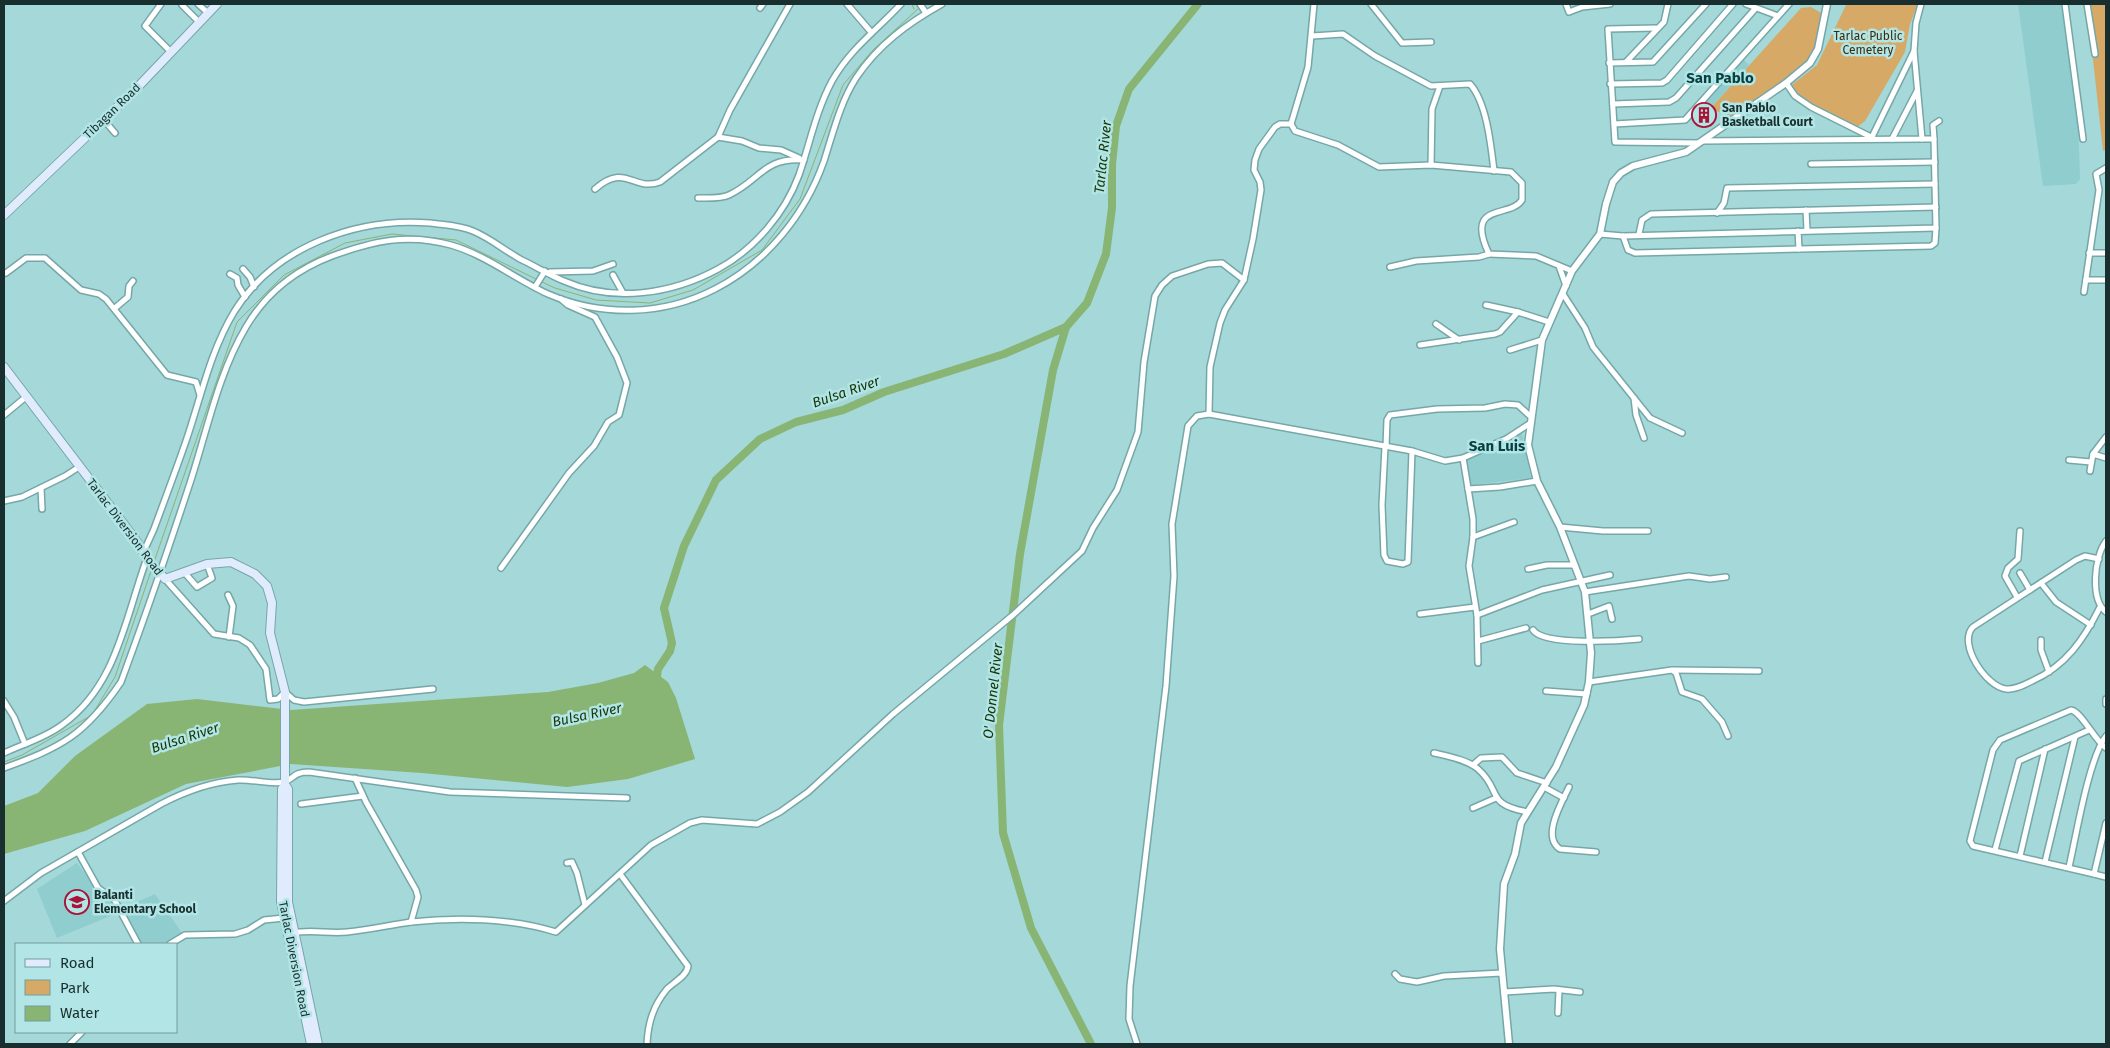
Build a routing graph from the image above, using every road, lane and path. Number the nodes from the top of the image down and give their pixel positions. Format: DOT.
graph roads {
  1 [pos="161,4"];
  2 [pos="182,4"];
  3 [pos="198,4"];
  4 [pos="217,4"];
  5 [pos="790,4"];
  6 [pos="847,4"];
  7 [pos="902,4"];
  8 [pos="920,4"];
  9 [pos="942,4"];
  10 [pos="1314,4"];
  11 [pos="1371,4"];
  12 [pos="1566,4"];
  13 [pos="1610,4"];
  14 [pos="1668,4"];
  15 [pos="1705,4"];
  16 [pos="1733,4"];
  17 [pos="1746,4"];
  18 [pos="1789,4"];
  19 [pos="1826,4"];
  20 [pos="1921,4"];
  21 [pos="2065,4"];
  22 [pos="2087,4"];
  23 [pos="1756,9"];
  24 [pos="925,12"];
  25 [pos="208,13"];
  26 [pos="1778,16"];
  27 [pos="199,22"];
  28 [pos="1656,28"];
  29 [pos="871,32"];
  30 [pos="1312,36"];
  31 [pos="1431,42"];
  32 [pos="1914,51"];
  33 [pos="171,52"];
  34 [pos="2095,54"];
  35 [pos="1626,62"];
  36 [pos="1609,63"];
  37 [pos="1786,83"];
  38 [pos="1610,84"];
  39 [pos="1440,86"];
  40 [pos="1917,90"];
  41 [pos="1613,104"];
  42 [pos="104,120"];
  43 [pos="1939,121"];
  44 [pos="1291,124"];
  45 [pos="1614,124"];
  46 [pos="115,133"];
  47 [pos="718,137"];
  48 [pos="1871,138"];
  49 [pos="1892,139"];
  50 [pos="1922,139"];
  51 [pos="1934,139"];
  52 [pos="2083,139"];
  53 [pos="1701,142"];
  54 [pos="804,160"];
  55 [pos="1935,162"];
  56 [pos="1811,164"];
  57 [pos="1431,165"];
  58 [pos="2106,168"];
  59 [pos="1494,170"];
  60 [pos="1935,184"];
  61 [pos="595,189"];
  62 [pos="698,198"];
  63 [pos="1936,207"];
  64 [pos="1806,210"];
  65 [pos="1717,213"];
  66 [pos="4,215"];
  67 [pos="1936,228"];
  68 [pos="1807,230"];
  69 [pos="1798,231"];
  70 [pos="1600,234"];
  71 [pos="1639,234"];
  72 [pos="1623,236"];
  73 [pos="1799,249"];
  74 [pos="2089,253"];
  75 [pos="2106,253"];
  76 [pos="1489,254"];
  77 [pos="613,264"];
  78 [pos="1559,266"];
  79 [pos="1390,268"];
  80 [pos="243,269"];
  81 [pos="1572,271"];
  82 [pos="6,272"];
  83 [pos="544,273"];
  84 [pos="230,274"];
  85 [pos="613,275"];
  86 [pos="1244,280"];
  87 [pos="2086,280"];
  88 [pos="2106,280"];
  89 [pos="133,281"];
  90 [pos="536,286"];
  91 [pos="254,287"];
  92 [pos="1566,287"];
  93 [pos="2084,292"];
  94 [pos="624,294"];
  95 [pos="1563,294"];
  96 [pos="245,297"];
  97 [pos="561,298"];
  98 [pos="1486,305"];
  99 [pos="114,308"];
  100 [pos="1518,312"];
  101 [pos="1549,322"];
  102 [pos="1436,324"];
  103 [pos="1459,340"];
  104 [pos="1542,340"];
  105 [pos="1420,345"];
  106 [pos="1510,350"];
  107 [pos="4,367"];
  108 [pos="200,395"];
  109 [pos="27,396"];
  110 [pos="1634,397"];
  111 [pos="1209,414"];
  112 [pos="4,415"];
  113 [pos="1530,416"];
  114 [pos="1529,424"];
  115 [pos="1682,433"];
  116 [pos="2106,437"];
  117 [pos="1644,438"];
  118 [pos="1386,447"];
  119 [pos="1412,451"];
  120 [pos="2093,454"];
  121 [pos="1463,458"];
  122 [pos="2106,458"];
  123 [pos="2069,460"];
  124 [pos="2092,462"];
  125 [pos="79,467"];
  126 [pos="2090,471"];
  127 [pos="1537,481"];
  128 [pos="41,488"];
  129 [pos="1468,489"];
  130 [pos="4,501"];
  131 [pos="42,509"];
  132 [pos="1514,522"];
  133 [pos="1560,527"];
  134 [pos="1648,531"];
  135 [pos="2020,531"];
  136 [pos="1474,537"];
  137 [pos="2106,542"];
  138 [pos="2099,559"];
  139 [pos="151,563"];
  140 [pos="207,564"];
  141 [pos="1574,565"];
  142 [pos="501,568"];
  143 [pos="1528,569"];
  144 [pos="184,572"];
  145 [pos="2020,573"];
  146 [pos="1610,575"];
  147 [pos="1726,577"];
  148 [pos="165,579"];
  149 [pos="1580,580"];
  150 [pos="2041,582"];
  151 [pos="2030,590"];
  152 [pos="1585,592"];
  153 [pos="228,595"];
  154 [pos="2017,597"];
  155 [pos="1475,607"];
  156 [pos="2100,607"];
  157 [pos="2106,612"];
  158 [pos="1420,614"];
  159 [pos="1588,614"];
  160 [pos="1477,616"];
  161 [pos="1612,619"];
  162 [pos="2091,625"];
  163 [pos="1526,628"];
  164 [pos="1533,630"];
  165 [pos="229,637"];
  166 [pos="1639,639"];
  167 [pos="2041,640"];
  168 [pos="1478,641"];
  169 [pos="1590,642"];
  170 [pos="1478,663"];
  171 [pos="1672,670"];
  172 [pos="1759,671"];
  173 [pos="2048,672"];
  174 [pos="1589,682"];
  175 [pos="433,689"];
  176 [pos="1546,691"];
  177 [pos="1587,694"];
  178 [pos="286,695"];
  179 [pos="2106,699"];
  180 [pos="4,701"];
  181 [pos="2106,704"];
  182 [pos="2089,730"];
  183 [pos="1728,736"];
  184 [pos="2106,736"];
  185 [pos="2074,737"];
  186 [pos="25,744"];
  187 [pos="2100,744"];
  188 [pos="2106,748"];
  189 [pos="2045,749"];
  190 [pos="4,753"];
  191 [pos="1434,753"];
  192 [pos="1473,765"];
  193 [pos="4,768"];
  194 [pos="355,778"];
  195 [pos="285,781"];
  196 [pos="1546,785"];
  197 [pos="1569,787"];
  198 [pos="363,796"];
  199 [pos="627,798"];
  200 [pos="1496,798"];
  201 [pos="1564,798"];
  202 [pos="301,804"];
  203 [pos="1473,808"];
  204 [pos="1528,812"];
  205 [pos="2106,823"];
  206 [pos="1994,850"];
  207 [pos="78,852"];
  208 [pos="1596,852"];
  209 [pos="2020,856"];
  210 [pos="2045,862"];
  211 [pos="566,863"];
  212 [pos="2069,867"];
  213 [pos="620,874"];
  214 [pos="2094,874"];
  215 [pos="2106,876"];
  216 [pos="4,901"];
  217 [pos="585,905"];
  218 [pos="287,918"];
  219 [pos="411,922"];
  220 [pos="290,933"];
  221 [pos="137,943"];
  222 [pos="172,943"];
  223 [pos="1502,973"];
  224 [pos="1395,974"];
  225 [pos="1559,990"];
  226 [pos="1504,992"];
  227 [pos="1580,992"];
  228 [pos="1558,1013"];
  229 [pos="81,1033"];
  230 [pos="70,1044"];
  231 [pos="311,1044"];
  232 [pos="318,1044"];
  233 [pos="647,1044"];
  234 [pos="1137,1044"];
  235 [pos="1509,1044"];
  1 -- 33 [label="street"];
  2 -- 27 [label="street"];
  3 -- 25 [label="street"];
  4 -- 25 [label="main road, Tibagan Road"];
  5 -- 47 [label="street"];
  6 -- 29 [label="street"];
  7 -- 29 [label="street"];
  8 -- 24 [label="street"];
  9 -- 24 [label="street"];
  10 -- 30 [label="street"];
  11 -- 31 [label="street"];
  12 -- 13 [label="street"];
  14 -- 28 [label="street"];
  15 -- 35 [label="street"];
  16 -- 38 [label="street"];
  17 -- 23 [label="street"];
  18 -- 26 [label="street"];
  19 -- 37 [label="street"];
  20 -- 32 [label="street"];
  21 -- 52 [label="street"];
  22 -- 34 [label="street"];
  23 -- 26 [label="street"];
  23 -- 41 [label="street"];
  24 -- 97 [label="street"];
  25 -- 27 [label="main road, Tibagan Road"];
  26 -- 45 [label="street"];
  27 -- 33 [label="main road, Tibagan Road"];
  28 -- 35 [label="street"];
  28 -- 36 [label="street"];
  29 -- 54 [label="street"];
  30 -- 39 [label="street"];
  30 -- 44 [label="street"];
  32 -- 40 [label="street"];
  32 -- 48 [label="street"];
  33 -- 42 [label="main road, Tibagan Road"];
  35 -- 36 [label="street"];
  36 -- 38 [label="street"];
  37 -- 48 [label="street"];
  37 -- 53 [label="street"];
  38 -- 41 [label="street"];
  39 -- 57 [label="street"];
  39 -- 59 [label="street"];
  40 -- 49 [label="street"];
  40 -- 50 [label="street"];
  41 -- 45 [label="street"];
  42 -- 46 [label="street"];
  42 -- 66 [label="main road, Tibagan Road"];
  43 -- 51 [label="street"];
  44 -- 57 [label="street"];
  44 -- 86 [label="street"];
  45 -- 53 [label="street"];
  47 -- 54 [label="street"];
  47 -- 61 [label="street"];
  48 -- 49 [label="street"];
  48 -- 53 [label="street"];
  49 -- 50 [label="street"];
  50 -- 51 [label="street"];
  51 -- 55 [label="street"];
  53 -- 70 [label="street"];
  54 -- 62 [label="street"];
  54 -- 94 [label="street"];
  55 -- 56 [label="street"];
  55 -- 60 [label="street"];
  57 -- 59 [label="street"];
  58 -- 74 [label="street"];
  59 -- 76 [label="street"];
  60 -- 63 [label="street"];
  60 -- 65 [label="street"];
  63 -- 64 [label="street"];
  63 -- 67 [label="street"];
  64 -- 65 [label="street"];
  64 -- 68 [label="street"];
  65 -- 71 [label="street"];
  67 -- 68 [label="street"];
  67 -- 73 [label="street"];
  68 -- 69 [label="street"];
  69 -- 71 [label="street"];
  69 -- 73 [label="street"];
  70 -- 72 [label="street"];
  70 -- 81 [label="street"];
  71 -- 72 [label="street"];
  72 -- 73 [label="street"];
  74 -- 75 [label="street"];
  74 -- 87 [label="street"];
  76 -- 78 [label="street"];
  76 -- 79 [label="street"];
  77 -- 83 [label="street"];
  78 -- 81 [label="street"];
  78 -- 92 [label="street"];
  80 -- 91 [label="street"];
  81 -- 92 [label="street"];
  82 -- 99 [label="street"];
  83 -- 90 [label="street"];
  83 -- 91 [label="street"];
  83 -- 94 [label="street"];
  84 -- 96 [label="street"];
  85 -- 94 [label="street"];
  86 -- 111 [label="street"];
  86 -- 213 [label="street"];
  87 -- 88 [label="street"];
  87 -- 93 [label="street"];
  89 -- 99 [label="street"];
  90 -- 97 [label="street"];
  90 -- 139 [label="street"];
  91 -- 96 [label="street"];
  92 -- 95 [label="street"];
  95 -- 101 [label="street"];
  95 -- 110 [label="street"];
  96 -- 108 [label="street"];
  97 -- 142 [label="street"];
  98 -- 100 [label="street"];
  99 -- 108 [label="street"];
  100 -- 101 [label="street"];
  100 -- 103 [label="street"];
  101 -- 104 [label="street"];
  102 -- 103 [label="street"];
  103 -- 105 [label="street"];
  104 -- 106 [label="street"];
  104 -- 113 [label="street"];
  107 -- 109 [label="main road, Tarlac Diversion Road"];
  108 -- 139 [label="street"];
  109 -- 112 [label="street"];
  109 -- 125 [label="main road, Tarlac Diversion Road"];
  110 -- 115 [label="street"];
  110 -- 117 [label="street"];
  111 -- 118 [label="street"];
  111 -- 234 [label="street"];
  113 -- 114 [label="street"];
  113 -- 118 [label="street"];
  114 -- 121 [label="street"];
  114 -- 127 [label="street"];
  116 -- 120 [label="street"];
  118 -- 119 [label="street"];
  118 -- 119 [label="street"];
  119 -- 121 [label="street"];
  120 -- 122 [label="street"];
  120 -- 124 [label="street"];
  121 -- 129 [label="street"];
  123 -- 124 [label="street"];
  124 -- 126 [label="street"];
  125 -- 128 [label="street"];
  125 -- 139 [label="main road, Tarlac Diversion Road"];
  127 -- 129 [label="street"];
  127 -- 133 [label="street"];
  128 -- 130 [label="street"];
  128 -- 131 [label="street"];
  129 -- 136 [label="street"];
  132 -- 136 [label="street"];
  133 -- 134 [label="street"];
  133 -- 141 [label="street"];
  135 -- 154 [label="street"];
  136 -- 155 [label="street"];
  137 -- 138 [label="street"];
  138 -- 150 [label="street"];
  138 -- 156 [label="street"];
  139 -- 148 [label="main road, Tarlac Diversion Road"];
  139 -- 186 [label="street"];
  139 -- 193 [label="street"];
  140 -- 144 [label="main road, Tarlac Diversion Road"];
  140 -- 144 [label="street"];
  140 -- 178 [label="main road, Tarlac Diversion Road"];
  141 -- 143 [label="street"];
  141 -- 149 [label="street"];
  144 -- 148 [label="main road, Tarlac Diversion Road"];
  145 -- 151 [label="street"];
  146 -- 149 [label="street"];
  147 -- 152 [label="street"];
  148 -- 165 [label="street"];
  149 -- 152 [label="street"];
  149 -- 160 [label="street"];
  150 -- 151 [label="street"];
  150 -- 162 [label="street"];
  151 -- 154 [label="street"];
  152 -- 159 [label="street"];
  153 -- 165 [label="street"];
  154 -- 173 [label="street"];
  155 -- 158 [label="street"];
  155 -- 160 [label="street"];
  156 -- 157 [label="street"];
  156 -- 162 [label="street"];
  159 -- 161 [label="street"];
  159 -- 169 [label="street"];
  160 -- 168 [label="street"];
  162 -- 173 [label="street"];
  163 -- 168 [label="street"];
  164 -- 169 [label="street"];
  165 -- 178 [label="street"];
  166 -- 169 [label="street"];
  167 -- 173 [label="street"];
  168 -- 170 [label="street"];
  169 -- 174 [label="street"];
  171 -- 172 [label="street"];
  171 -- 174 [label="street"];
  171 -- 183 [label="street"];
  174 -- 177 [label="street"];
  175 -- 178 [label="street"];
  176 -- 177 [label="street"];
  177 -- 196 [label="street"];
  178 -- 195 [label="main road, Tarlac Diversion Road"];
  179 -- 181 [label="street"];
  180 -- 186 [label="street"];
  182 -- 185 [label="street"];
  182 -- 187 [label="street"];
  182 -- 206 [label="street"];
  184 -- 187 [label="street"];
  185 -- 189 [label="street"];
  185 -- 210 [label="street"];
  186 -- 190 [label="street"];
  187 -- 188 [label="street"];
  187 -- 212 [label="street"];
  189 -- 206 [label="street"];
  189 -- 209 [label="street"];
  191 -- 192 [label="street"];
  192 -- 196 [label="street"];
  192 -- 200 [label="street"];
  194 -- 195 [label="street"];
  194 -- 198 [label="street"];
  194 -- 199 [label="street"];
  195 -- 207 [label="street"];
  195 -- 218 [label="main road, Tarlac Diversion Road"];
  196 -- 201 [label="street"];
  196 -- 204 [label="street"];
  197 -- 201 [label="street"];
  198 -- 202 [label="street"];
  198 -- 219 [label="street"];
  200 -- 203 [label="street"];
  200 -- 204 [label="street"];
  201 -- 208 [label="street"];
  204 -- 223 [label="street"];
  205 -- 214 [label="street"];
  206 -- 209 [label="street"];
  207 -- 216 [label="street"];
  207 -- 221 [label="street"];
  209 -- 210 [label="street"];
  210 -- 212 [label="street"];
  211 -- 217 [label="street"];
  212 -- 214 [label="street"];
  213 -- 217 [label="street"];
  213 -- 233 [label="street"];
  214 -- 215 [label="street"];
  217 -- 219 [label="street"];
  218 -- 220 [label="main road, Tarlac Diversion Road"];
  218 -- 222 [label="street"];
  219 -- 220 [label="street"];
  220 -- 231 [label="main road, Tarlac Diversion Road"];
  220 -- 232 [label="main road, Tarlac Diversion Road"];
  223 -- 224 [label="street"];
  223 -- 226 [label="street"];
  225 -- 226 [label="street"];
  225 -- 227 [label="street"];
  225 -- 228 [label="street"];
  226 -- 235 [label="street"];
  229 -- 230 [label="street"];
}
